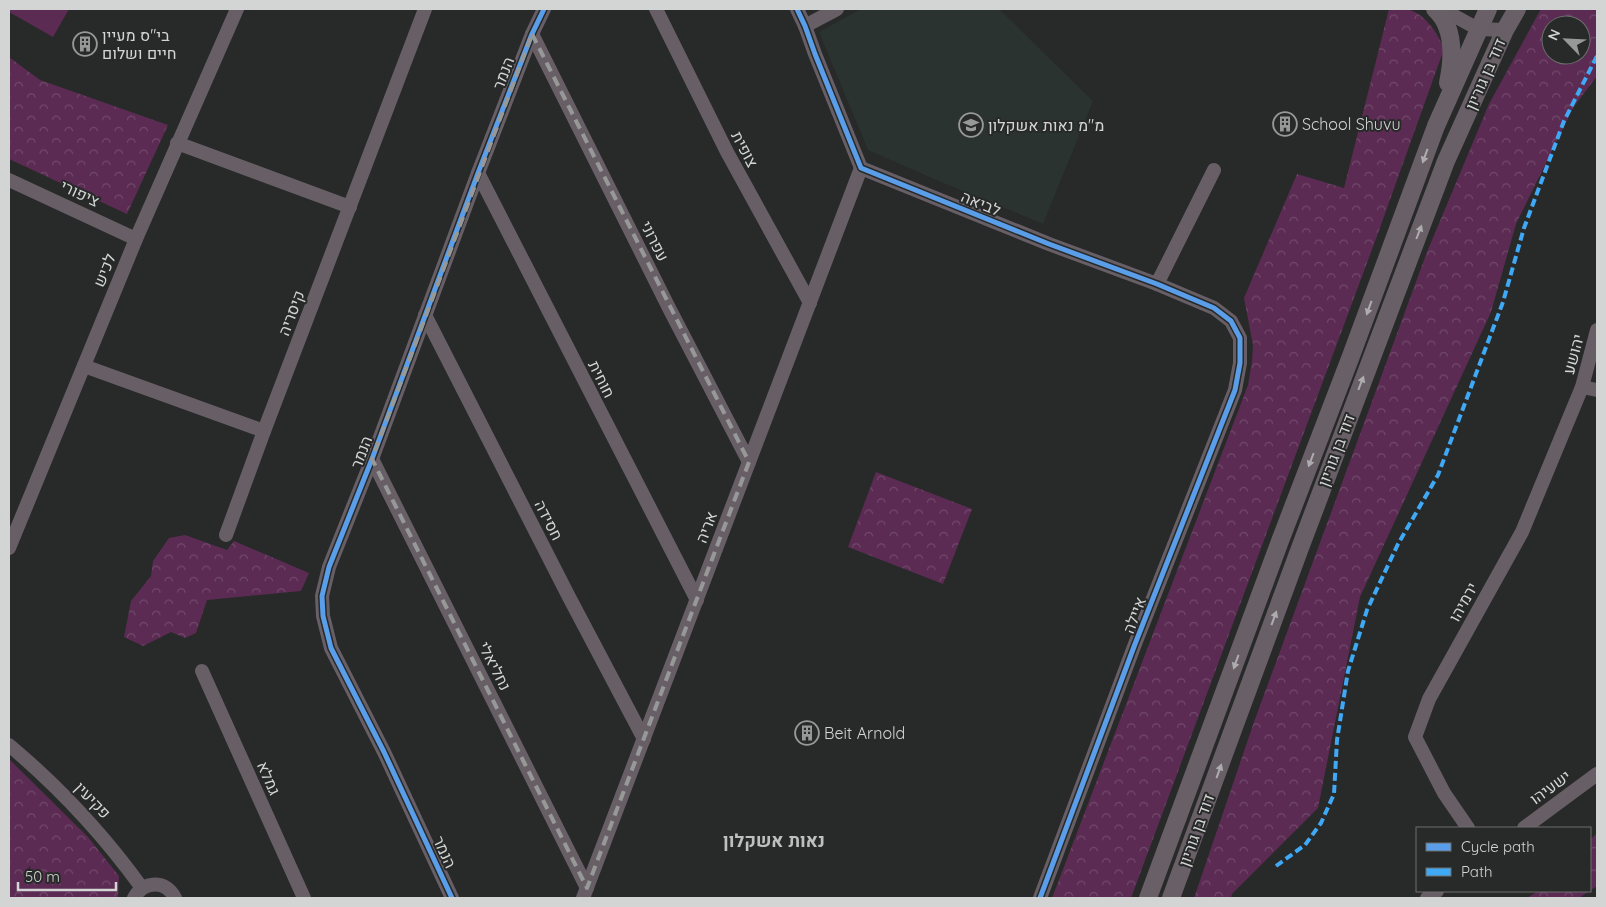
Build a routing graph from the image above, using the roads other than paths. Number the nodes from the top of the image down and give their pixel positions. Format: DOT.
graph roads {
  1 [pos="237,9"];
  2 [pos="425,9"];
  3 [pos="544,9"];
  4 [pos="656,9"];
  5 [pos="797,9"];
  6 [pos="837,9"];
  7 [pos="1435,9"];
  8 [pos="1442,9"];
  9 [pos="1487,9"];
  10 [pos="1517,9"];
  11 [pos="805,26"];
  12 [pos="1478,29"];
  13 [pos="1504,30"];
  14 [pos="532,34"];
  15 [pos="1443,110"];
  16 [pos="176,144"];
  17 [pos="861,168"];
  18 [pos="1214,170"];
  19 [pos="478,173"];
  20 [pos="9,180"];
  21 [pos="350,207"];
  22 [pos="136,239"];
  23 [pos="1156,284"];
  24 [pos="810,303"];
  25 [pos="425,315"];
  26 [pos="1597,330"];
  27 [pos="1240,338"];
  28 [pos="84,366"];
  29 [pos="1582,387"];
  30 [pos="1597,390"];
  31 [pos="264,431"];
  32 [pos="372,459"];
  33 [pos="749,462"];
  34 [pos="226,535"];
  35 [pos="9,548"];
  36 [pos="697,600"];
  37 [pos="202,671"];
  38 [pos="644,739"];
  39 [pos="9,744"];
  40 [pos="1597,774"];
  41 [pos="1467,827"];
  42 [pos="1525,827"];
  43 [pos="138,893"];
  44 [pos="585,893"];
  45 [pos="175,898"];
  46 [pos="304,898"];
  47 [pos="452,898"];
  48 [pos="1040,898"];
  49 [pos="1148,898"];
  50 [pos="1171,898"];
  1 -- 16 [label="street, לכיש"];
  2 -- 21 [label="street, קיסריה"];
  3 -- 14 [label="street, הנמר"];
  4 -- 24 [label="street, צופית"];
  5 -- 11 [label="street"];
  6 -- 11 [label="street"];
  7 -- 15 [label="main road"];
  8 -- 12 [label="street"];
  9 -- 12 [label="main road, דוד בן גוריון"];
  9 -- 13 [label="street"];
  10 -- 13 [label="main road, דוד בן גוריון"];
  11 -- 17 [label="street"];
  12 -- 13 [label="street"];
  12 -- 15 [label="main road, דוד בן גוריון"];
  50 -- 13 [label="main road, דוד בן גוריון, one-way"];
  14 -- 19 [label="street, הנמר"];
  14 -- 33 [label="street, עפרוני"];
  15 -- 49 [label="main road, דוד בן גוריון, one-way"];
  16 -- 21 [label="street"];
  16 -- 22 [label="street, לכיש"];
  17 -- 23 [label="street, לביאה"];
  17 -- 24 [label="street, אריה"];
  18 -- 23 [label="street"];
  19 -- 25 [label="street, הנמר"];
  19 -- 36 [label="street, חוחית"];
  20 -- 22 [label="street, ציפורי"];
  21 -- 31 [label="street, קיסריה"];
  22 -- 28 [label="street, לכיש"];
  23 -- 27 [label="street, לביאה"];
  24 -- 33 [label="street, אריה"];
  25 -- 32 [label="street, הנמר"];
  25 -- 38 [label="street, חסידה"];
  26 -- 29 [label="street, יהושע"];
  27 -- 48 [label="street, איילה"];
  28 -- 31 [label="street"];
  28 -- 35 [label="street, לכיש"];
  29 -- 30 [label="street"];
  29 -- 41 [label="street, ירמיהו"];
  31 -- 34 [label="street, קיסריה"];
  32 -- 44 [label="street, נחליאלי"];
  32 -- 47 [label="street, הנמר"];
  33 -- 36 [label="street, אריה"];
  36 -- 38 [label="street, אריה"];
  37 -- 46 [label="street, גמלא"];
  38 -- 44 [label="street, אריה"];
  39 -- 43 [label="street, פקיעין"];
  40 -- 42 [label="street, ישעיהו"];
  43 -- 45 [label="street"];
}
